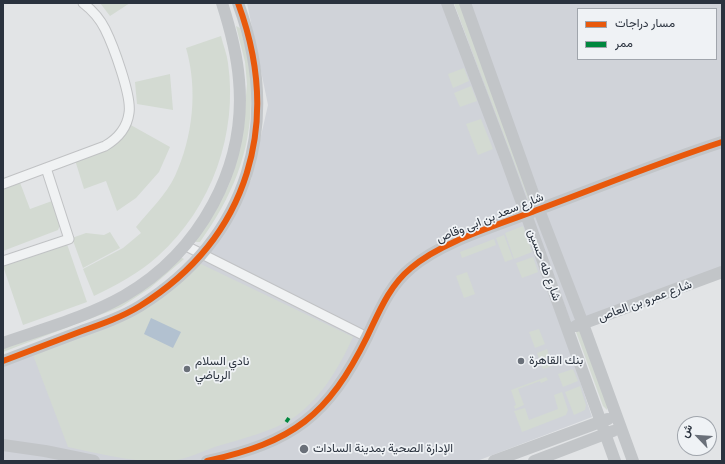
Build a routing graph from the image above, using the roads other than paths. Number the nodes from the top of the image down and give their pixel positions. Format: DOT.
graph roads {
  1 [pos="83,3"];
  2 [pos="222,3"];
  3 [pos="238,3"];
  4 [pos="447,3"];
  5 [pos="465,3"];
  6 [pos="242,15"];
  7 [pos="228,22"];
  8 [pos="722,142"];
  9 [pos="46,168"];
  10 [pos="3,184"];
  11 [pos="539,210"];
  12 [pos="526,214"];
  13 [pos="186,246"];
  14 [pos="201,254"];
  15 [pos="3,261"];
  16 [pos="722,272"];
  17 [pos="583,324"];
  18 [pos="568,329"];
  19 [pos="367,337"];
  20 [pos="3,343"];
  21 [pos="3,361"];
  22 [pos="616,416"];
  23 [pos="601,421"];
  24 [pos="621,428"];
  25 [pos="606,434"];
  26 [pos="3,445"];
  27 [pos="94,461"];
  28 [pos="207,461"];
  29 [pos="494,461"];
  30 [pos="534,461"];
  31 [pos="615,461"];
  32 [pos="633,461"];
  1 -- 9 [label="street"];
  2 -- 7 [label="street"];
  3 -- 6 [label="street"];
  4 -- 12 [label="street, شارع طه حسين"];
  5 -- 11 [label="street, شارع طه حسين"];
  6 -- 7 [label="street"];
  6 -- 14 [label="street"];
  7 -- 13 [label="street"];
  8 -- 11 [label="street, شارع سعد بن ابى وقاص"];
  9 -- 10 [label="street"];
  9 -- 15 [label="street"];
  11 -- 12 [label="street, شارع سعد بن ابى وقاص"];
  11 -- 17 [label="street, شارع طه حسين"];
  12 -- 18 [label="street, شارع طه حسين"];
  12 -- 19 [label="street, شارع سعد بن ابى وقاص"];
  13 -- 14 [label="street"];
  13 -- 20 [label="street"];
  14 -- 19 [label="street"];
  14 -- 21 [label="street"];
  16 -- 17 [label="street, شارع عمرو بن العاص"];
  17 -- 18 [label="street, شارع عمرو بن العاص"];
  17 -- 22 [label="street, شارع طه حسين"];
  18 -- 23 [label="street, شارع طه حسين"];
  19 -- 28 [label="street, شارع سعد بن ابى وقاص"];
  22 -- 23 [label="street"];
  22 -- 24 [label="street, شارع طه حسين"];
  23 -- 25 [label="street, شارع طه حسين"];
  23 -- 29 [label="street"];
  24 -- 25 [label="street"];
  24 -- 32 [label="street, شارع طه حسين"];
  25 -- 30 [label="street"];
  25 -- 31 [label="street, شارع طه حسين"];
  26 -- 27 [label="street"];
}
